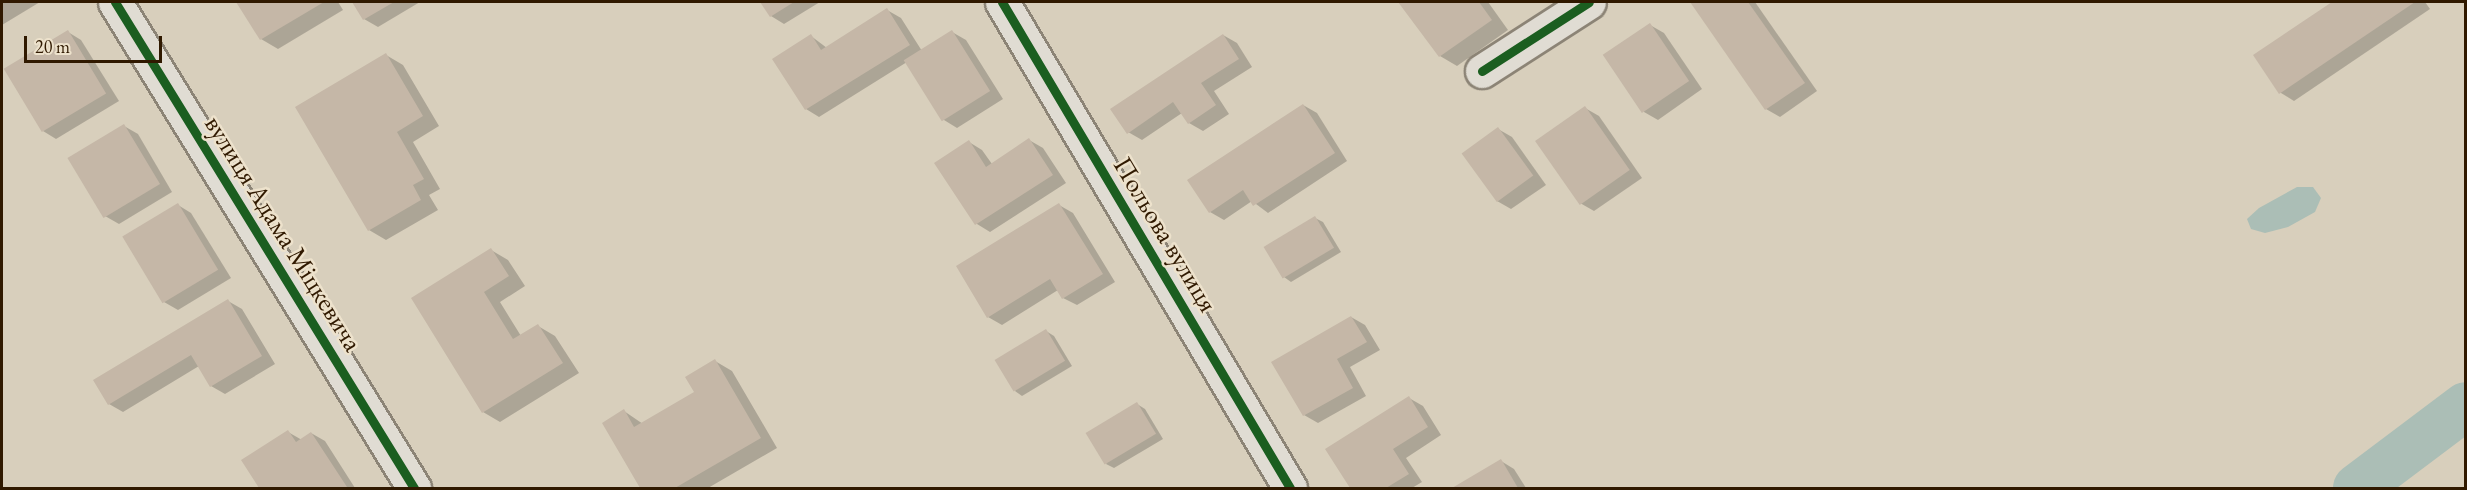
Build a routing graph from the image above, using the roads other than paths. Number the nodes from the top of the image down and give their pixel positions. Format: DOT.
graph roads {
  1 [pos="115,2"];
  2 [pos="1002,2"];
  3 [pos="1588,2"];
  4 [pos="1482,71"];
  5 [pos="414,489"];
  6 [pos="1290,489"];
  1 -- 5 [label="street, вулиця Адама Міцкевича"];
  2 -- 6 [label="street, Польова вулиця"];
  3 -- 4 [label="street"];
}
